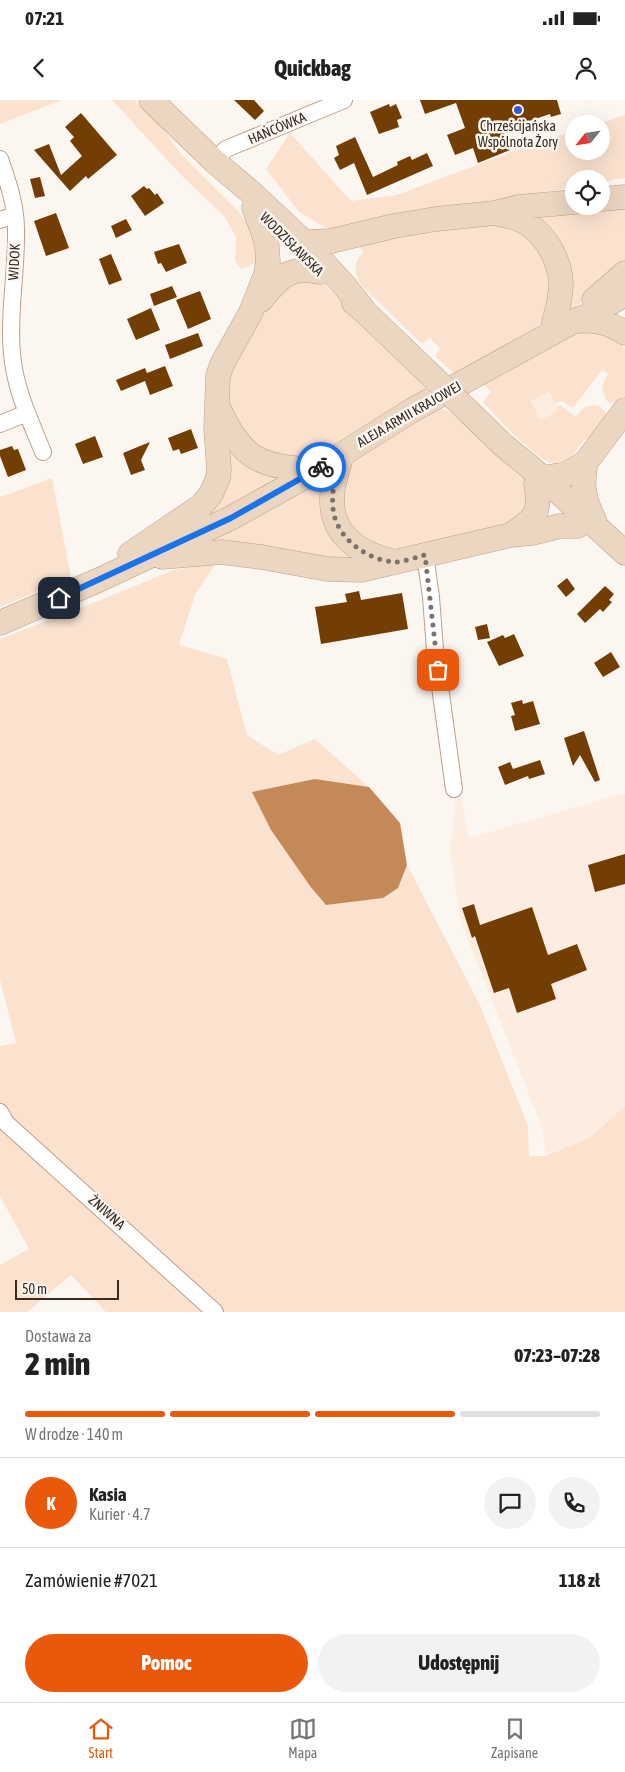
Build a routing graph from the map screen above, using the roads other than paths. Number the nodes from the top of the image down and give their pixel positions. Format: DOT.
graph roads {
  1 [pos="151,100"];
  2 [pos="344,100"];
  3 [pos="0,159"];
  4 [pos="219,165"];
  5 [pos="625,197"];
  6 [pos="610,198"];
  7 [pos="565,203"];
  8 [pos="254,208"];
  9 [pos="495,213"];
  10 [pos="8,217"];
  11 [pos="370,232"];
  12 [pos="304,242"];
  13 [pos="625,273"];
  14 [pos="328,275"];
  15 [pos="6,291"];
  16 [pos="625,294"];
  17 [pos="251,312"];
  18 [pos="574,321"];
  19 [pos="625,333"];
  20 [pos="551,334"];
  21 [pos="218,406"];
  22 [pos="625,410"];
  23 [pos="27,413"];
  24 [pos="0,424"];
  25 [pos="43,452"];
  26 [pos="342,454"];
  27 [pos="586,462"];
  28 [pos="317,470"];
  29 [pos="540,481"];
  30 [pos="588,527"];
  31 [pos="511,535"];
  32 [pos="625,553"];
  33 [pos="425,555"];
  34 [pos="152,556"];
  35 [pos="395,562"];
  36 [pos="625,568"];
  37 [pos="99,580"];
  38 [pos="0,623"];
  39 [pos="454,789"];
  40 [pos="0,1112"];
  41 [pos="215,1312"];
  1 -- 4 [label="main road, WODZISŁAWSKA"];
  2 -- 4 [label="street, HAŃCÓWKA"];
  3 -- 10 [label="street, WIDOK"];
  4 -- 8 [label="main road, WODZISŁAWSKA"];
  4 -- 12 [label="main road, WODZISŁAWSKA"];
  5 -- 6 [label="main road"];
  7 -- 9 [label="main road"];
  8 -- 14 [label="main road, WODZISŁAWSKA"];
  8 -- 17 [label="main road"];
  9 -- 11 [label="main road"];
  9 -- 20 [label="main road"];
  10 -- 15 [label="street, WIDOK"];
  11 -- 12 [label="main road"];
  11 -- 14 [label="main road"];
  12 -- 14 [label="main road, WODZISŁAWSKA"];
  13 -- 18 [label="main road, ALEJA ARMII KRAJOWEJ"];
  14 -- 17 [label="main road"];
  14 -- 29 [label="main road, WODZISŁAWSKA, bridge"];
  15 -- 23 [label="street, WIDOK"];
  16 -- 18 [label="main road, ALEJA ARMII KRAJOWEJ"];
  17 -- 21 [label="main road"];
  18 -- 19 [label="main road"];
  18 -- 20 [label="main road, ALEJA ARMII KRAJOWEJ"];
  20 -- 26 [label="main road, ALEJA ARMII KRAJOWEJ"];
  21 -- 28 [label="main road"];
  21 -- 37 [label="main road"];
  22 -- 27 [label="main road"];
  23 -- 24 [label="street"];
  23 -- 25 [label="street, WIDOK"];
  26 -- 28 [label="main road, ALEJA ARMII KRAJOWEJ"];
  26 -- 35 [label="main road"];
  27 -- 29 [label="main road"];
  27 -- 30 [label="main road"];
  28 -- 34 [label="main road, ALEJA ARMII KRAJOWEJ"];
  29 -- 30 [label="main road, WODZISŁAWSKA"];
  29 -- 31 [label="main road"];
  30 -- 31 [label="main road"];
  30 -- 32 [label="main road, WODZISŁAWSKA"];
  30 -- 36 [label="main road, WODZISŁAWSKA"];
  31 -- 33 [label="main road"];
  33 -- 35 [label="main road"];
  33 -- 39 [label="street"];
  34 -- 35 [label="main road"];
  34 -- 37 [label="main road, ALEJA ARMII KRAJOWEJ"];
  37 -- 38 [label="main road, ALEJA ARMII KRAJOWEJ"];
  40 -- 41 [label="street, ŻNIWNA"];
}
